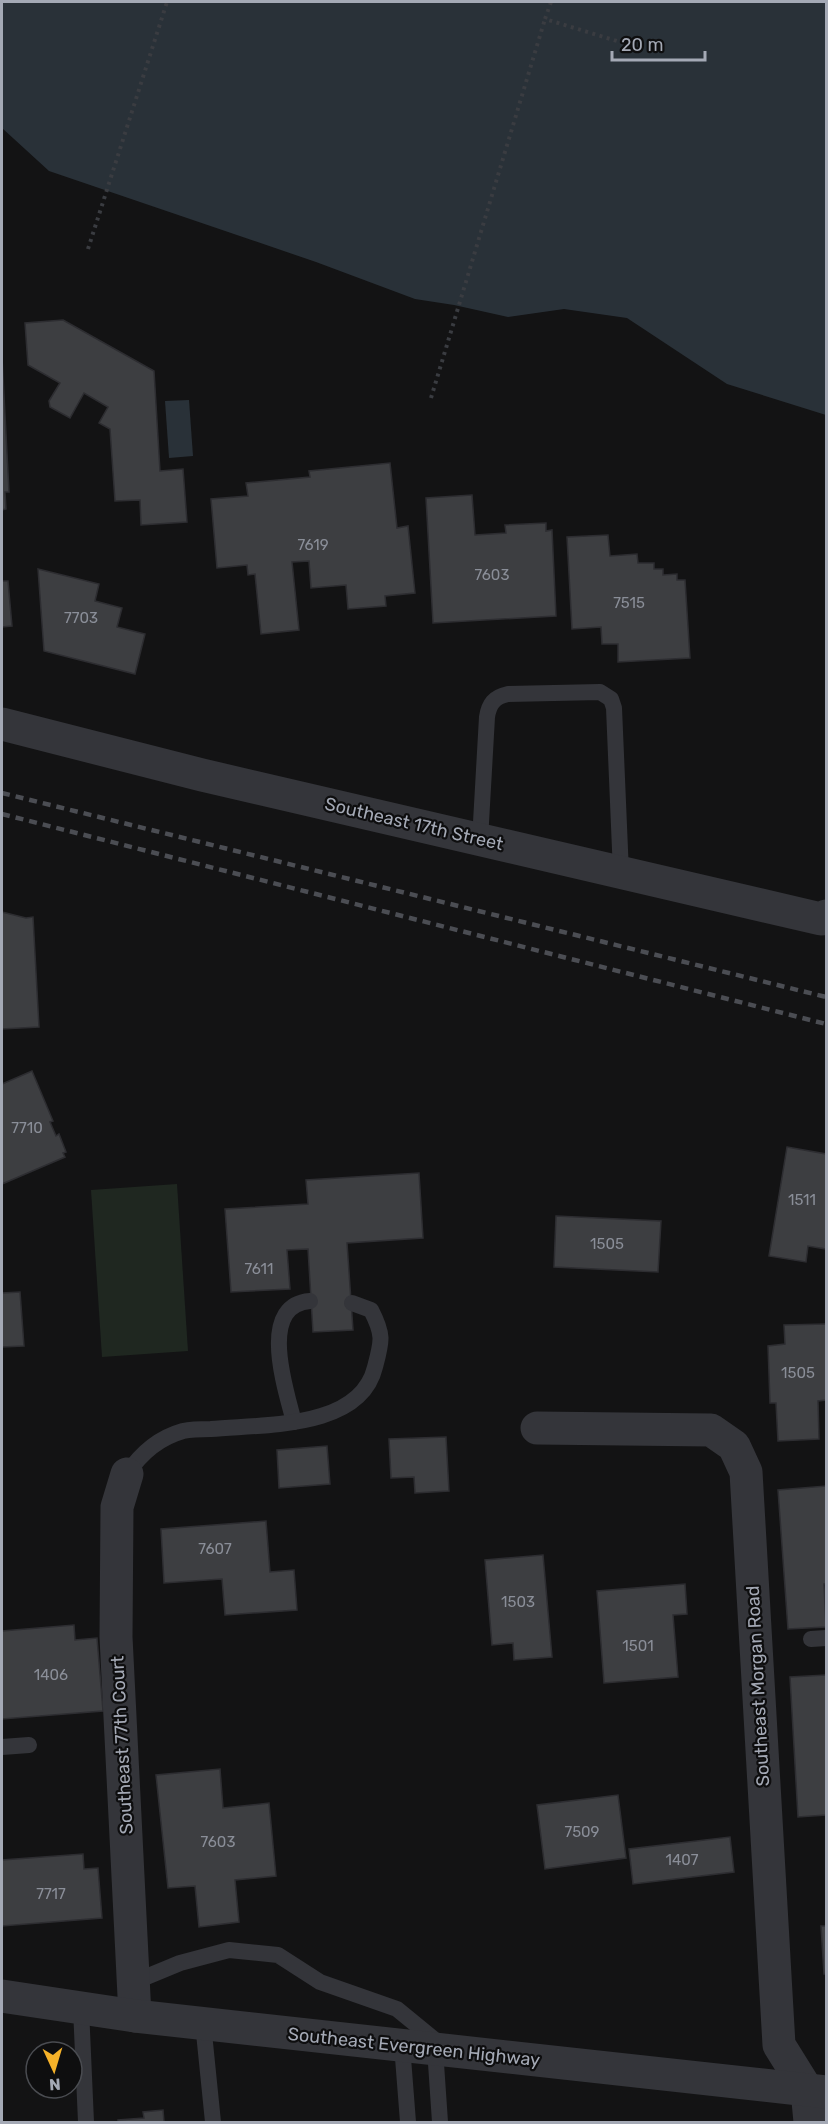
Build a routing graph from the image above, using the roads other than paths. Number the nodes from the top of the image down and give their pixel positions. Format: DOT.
graph roads {
  1 [pos="2,724"];
  2 [pos="480,840"];
  3 [pos="621,873"];
  4 [pos="826,916"];
  5 [pos="309,1301"];
  6 [pos="352,1303"];
  7 [pos="294,1422"];
  8 [pos="537,1428"];
  9 [pos="127,1474"];
  10 [pos="29,1745"];
  11 [pos="2,1747"];
  12 [pos="134,1982"];
  13 [pos="2,1996"];
  14 [pos="81,2008"];
  15 [pos="135,2016"];
  16 [pos="203,2023"];
  17 [pos="402,2045"];
  18 [pos="441,2050"];
  19 [pos="817,2091"];
  20 [pos="86,2122"];
  21 [pos="213,2122"];
  22 [pos="408,2122"];
  23 [pos="440,2122"];
  24 [pos="810,2122"];
  1 -- 2 [label="street, Southeast 17th Street"];
  2 -- 3 [label="street, Southeast 17th Street"];
  2 -- 3 [label="lane"];
  3 -- 4 [label="street, Southeast 17th Street"];
  5 -- 7 [label="lane"];
  6 -- 7 [label="lane"];
  7 -- 9 [label="lane"];
  8 -- 19 [label="street, Southeast Morgan Road"];
  9 -- 12 [label="street, Southeast 77th Court"];
  10 -- 11 [label="lane"];
  12 -- 15 [label="street, Southeast 77th Court"];
  12 -- 18 [label="lane"];
  13 -- 14 [label="street, Southeast Evergreen Highway"];
  14 -- 15 [label="street, Southeast Evergreen Highway"];
  14 -- 20 [label="lane"];
  15 -- 16 [label="street, Southeast Evergreen Highway"];
  16 -- 17 [label="street, Southeast Evergreen Highway"];
  16 -- 21 [label="lane"];
  17 -- 18 [label="street, Southeast Evergreen Highway"];
  17 -- 22 [label="lane"];
  18 -- 19 [label="street, Southeast Evergreen Highway"];
  18 -- 23 [label="lane"];
  19 -- 24 [label="street, Southeast Morgan Road"];
}
